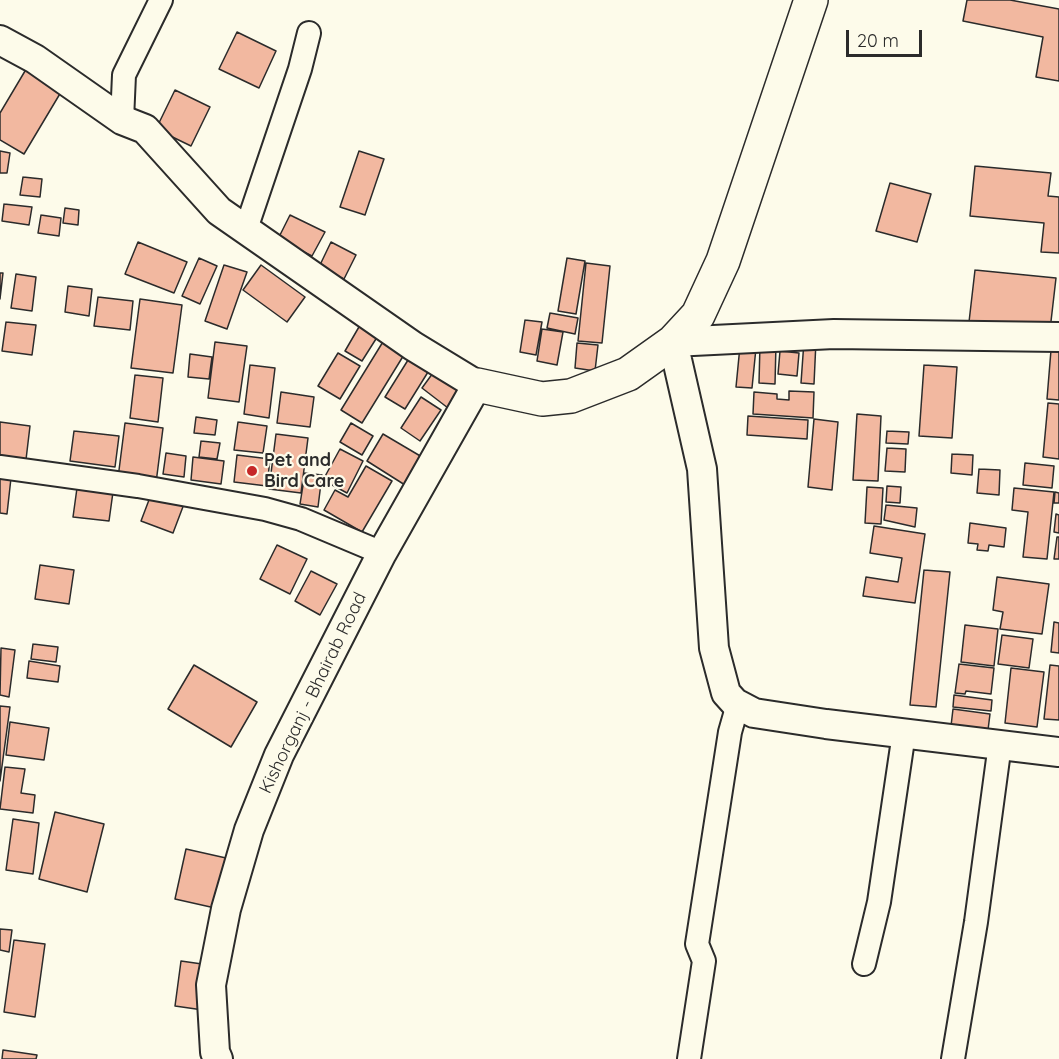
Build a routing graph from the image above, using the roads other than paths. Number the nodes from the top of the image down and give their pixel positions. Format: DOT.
graph roads {
  1 [pos="161,0"];
  2 [pos="811,0"];
  3 [pos="309,33"];
  4 [pos="0,40"];
  5 [pos="122,120"];
  6 [pos="246,229"];
  7 [pos="1059,337"];
  8 [pos="673,342"];
  9 [pos="477,385"];
  10 [pos="0,467"];
  11 [pos="382,553"];
  12 [pos="738,704"];
  13 [pos="904,733"];
  14 [pos="1000,744"];
  15 [pos="1059,752"];
  16 [pos="864,964"];
  17 [pos="218,1059"];
  18 [pos="689,1059"];
  19 [pos="954,1059"];
  1 -- 5 [label="street"];
  2 -- 8 [label="main road"];
  3 -- 6 [label="street"];
  4 -- 5 [label="street"];
  5 -- 6 [label="street"];
  6 -- 9 [label="street"];
  7 -- 8 [label="street"];
  8 -- 9 [label="main road"];
  8 -- 12 [label="street"];
  9 -- 11 [label="street, Kishorganj - Bhairab Road"];
  10 -- 11 [label="street"];
  11 -- 17 [label="street, Kishorganj - Bhairab Road"];
  12 -- 13 [label="street"];
  12 -- 18 [label="street"];
  13 -- 14 [label="street"];
  13 -- 16 [label="street"];
  14 -- 15 [label="street"];
  14 -- 19 [label="street"];
}
